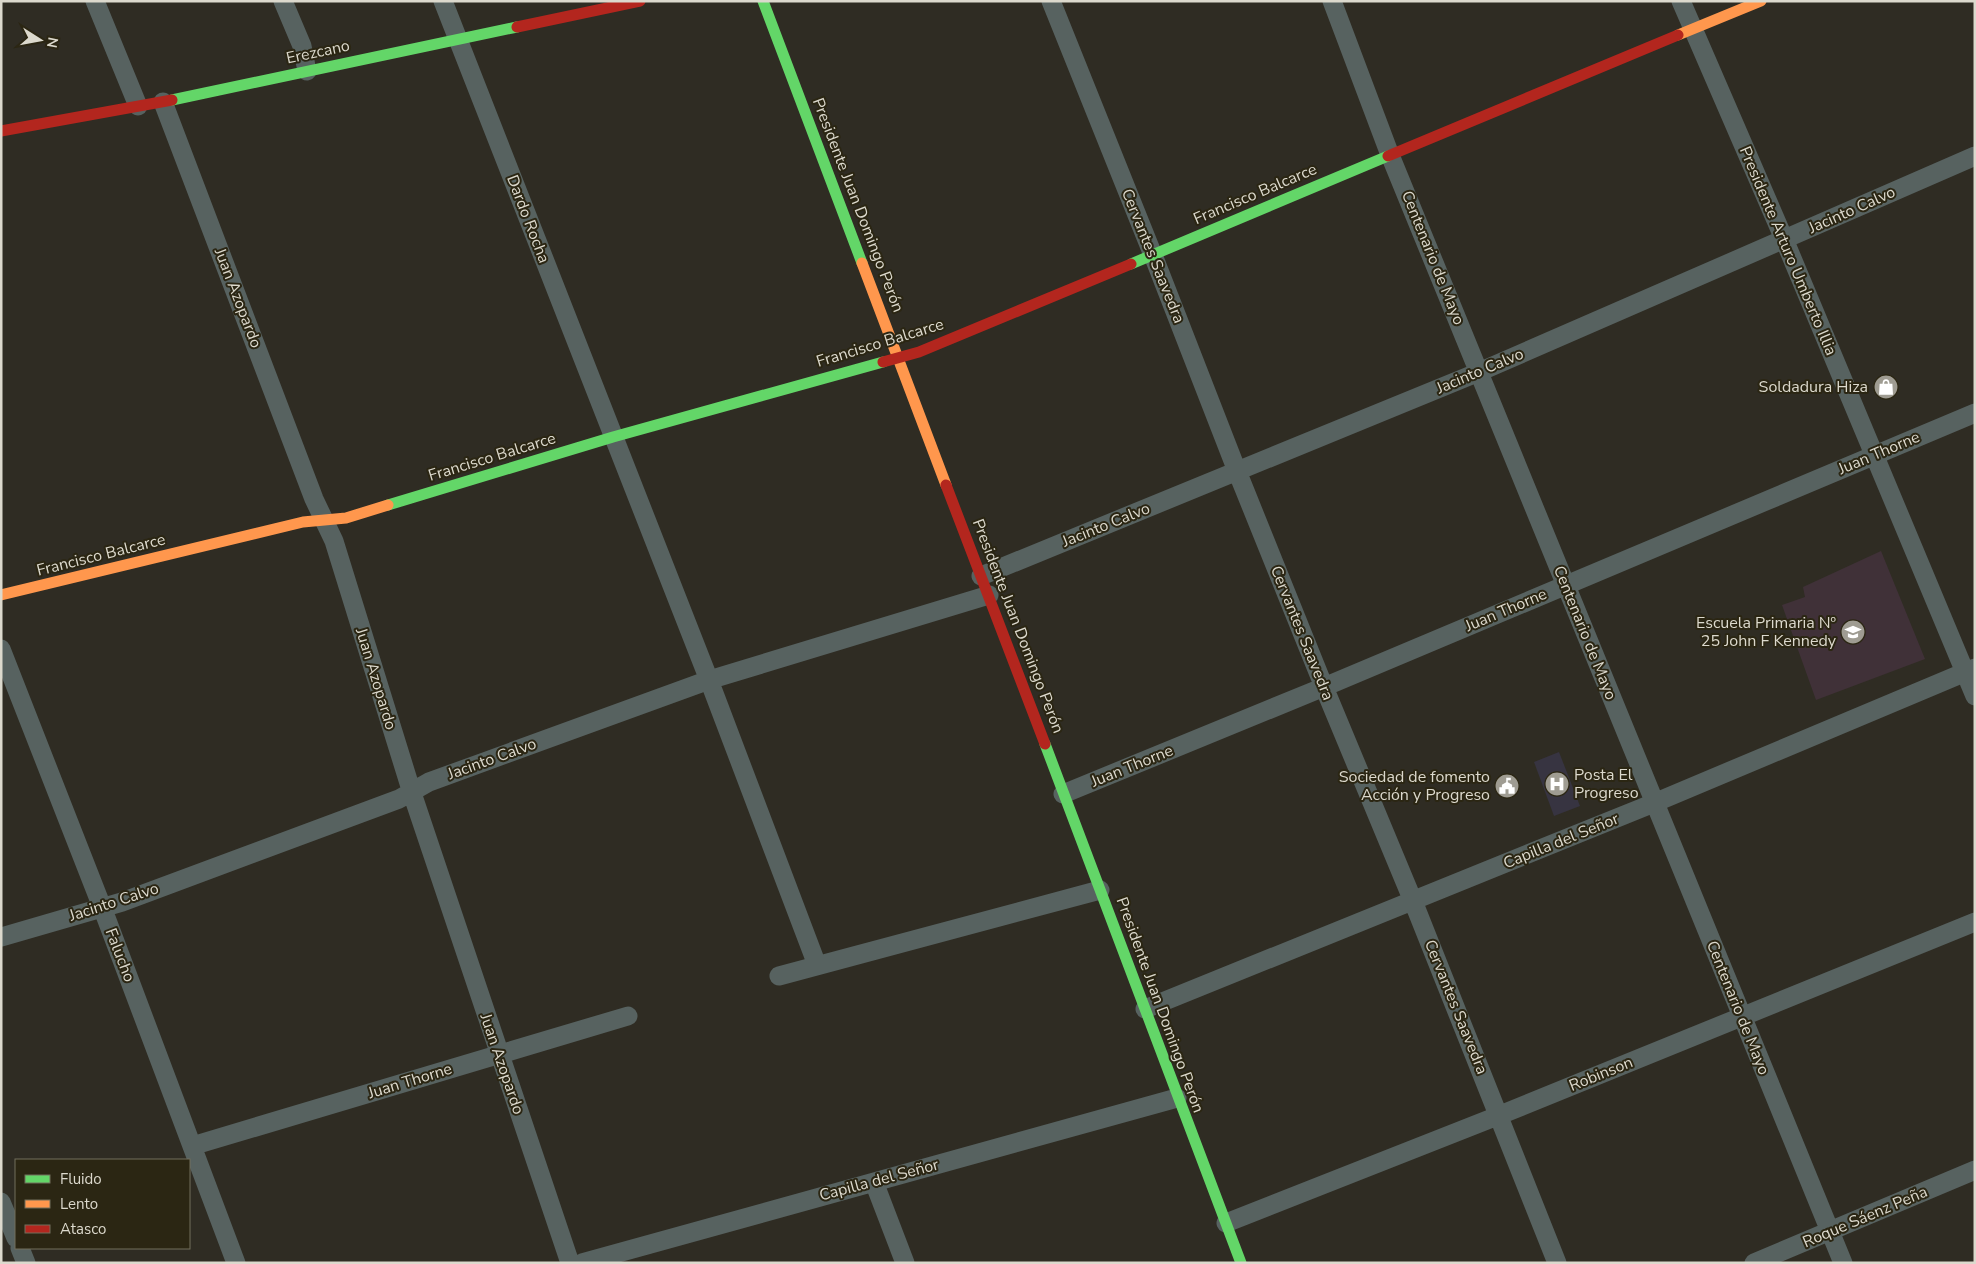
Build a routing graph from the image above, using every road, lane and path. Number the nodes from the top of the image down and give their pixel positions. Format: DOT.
graph roads {
  1 [pos="95,1"];
  2 [pos="283,1"];
  3 [pos="443,1"];
  4 [pos="640,1"];
  5 [pos="763,1"];
  6 [pos="1050,1"];
  7 [pos="1332,1"];
  8 [pos="1681,1"];
  9 [pos="1761,1"];
  10 [pos="1693,30"];
  11 [pos="458,39"];
  12 [pos="307,71"];
  13 [pos="163,102"];
  14 [pos="138,106"];
  15 [pos="1,131"];
  16 [pos="1390,155"];
  17 [pos="1975,156"];
  18 [pos="1784,239"];
  19 [pos="1153,255"];
  20 [pos="899,357"];
  21 [pos="1479,372"];
  22 [pos="1975,413"];
  23 [pos="613,437"];
  24 [pos="1873,456"];
  25 [pos="1237,471"];
  26 [pos="324,520"];
  27 [pos="981,576"];
  28 [pos="1566,585"];
  29 [pos="1,596"];
  30 [pos="989,596"];
  31 [pos="1,649"];
  32 [pos="1970,670"];
  33 [pos="709,680"];
  34 [pos="1324,687"];
  35 [pos="1975,696"];
  36 [pos="412,793"];
  37 [pos="1063,794"];
  38 [pos="1654,802"];
  39 [pos="1100,890"];
  40 [pos="1413,901"];
  41 [pos="102,907"];
  42 [pos="1975,922"];
  43 [pos="1,937"];
  44 [pos="817,965"];
  45 [pos="779,976"];
  46 [pos="1145,1008"];
  47 [pos="628,1016"];
  48 [pos="1741,1017"];
  49 [pos="498,1054"];
  50 [pos="1177,1098"];
  51 [pos="1500,1115"];
  52 [pos="192,1146"];
  53 [pos="1975,1170"];
  54 [pos="874,1182"];
  55 [pos="1,1202"];
  56 [pos="1226,1223"];
  57 [pos="1830,1231"];
  58 [pos="15,1236"];
  59 [pos="20,1249"];
  60 [pos="26,1263"];
  61 [pos="236,1263"];
  62 [pos="570,1263"];
  63 [pos="582,1263"];
  64 [pos="906,1263"];
  65 [pos="1241,1263"];
  66 [pos="1557,1263"];
  67 [pos="1754,1263"];
  68 [pos="1843,1263"];
  1 -- 14 [label="street"];
  2 -- 12 [label="street"];
  3 -- 11 [label="street, Dardo Rocha"];
  4 -- 11 [label="street, Erezcano"];
  5 -- 20 [label="street, Presidente Juan Domingo Perón"];
  6 -- 19 [label="street, Cervantes Saavedra"];
  7 -- 16 [label="street, Centenario de Mayo"];
  8 -- 10 [label="street, Presidente Arturo Umberto Illia"];
  9 -- 10 [label="street, Francisco Balcarce"];
  10 -- 16 [label="street, Francisco Balcarce"];
  10 -- 18 [label="street, Presidente Arturo Umberto Illia"];
  11 -- 12 [label="street, Erezcano"];
  11 -- 23 [label="street, Dardo Rocha"];
  12 -- 13 [label="street, Erezcano"];
  13 -- 14 [label="street, Erezcano"];
  13 -- 26 [label="street, Juan Azopardo"];
  14 -- 15 [label="street, Erezcano"];
  16 -- 19 [label="street, Francisco Balcarce"];
  16 -- 21 [label="street, Centenario de Mayo"];
  17 -- 18 [label="street, Jacinto Calvo"];
  18 -- 21 [label="street, Jacinto Calvo"];
  18 -- 24 [label="street, Presidente Arturo Umberto Illia"];
  19 -- 20 [label="street, Francisco Balcarce"];
  19 -- 25 [label="street, Cervantes Saavedra"];
  20 -- 23 [label="street, Francisco Balcarce"];
  20 -- 27 [label="street, Presidente Juan Domingo Perón"];
  21 -- 25 [label="street, Jacinto Calvo"];
  21 -- 28 [label="street, Centenario de Mayo"];
  22 -- 24 [label="street, Juan Thorne"];
  23 -- 26 [label="street, Francisco Balcarce"];
  23 -- 33 [label="street, Dardo Rocha"];
  24 -- 28 [label="street, Juan Thorne"];
  24 -- 32 [label="street, Presidente Arturo Umberto Illia"];
  25 -- 27 [label="street, Jacinto Calvo"];
  25 -- 34 [label="street, Cervantes Saavedra"];
  26 -- 29 [label="street, Francisco Balcarce"];
  26 -- 36 [label="street, Juan Azopardo"];
  27 -- 30 [label="street, Presidente Juan Domingo Perón"];
  28 -- 34 [label="street, Juan Thorne"];
  28 -- 38 [label="street, Centenario de Mayo"];
  30 -- 33 [label="street, Jacinto Calvo"];
  30 -- 37 [label="street, Presidente Juan Domingo Perón"];
  31 -- 41 [label="street, Falucho"];
  32 -- 35 [label="street, Presidente Arturo Umberto Illia"];
  32 -- 38 [label="street, Capilla del Señor"];
  33 -- 36 [label="street, Jacinto Calvo"];
  33 -- 44 [label="street, Dardo Rocha"];
  34 -- 37 [label="street, Juan Thorne"];
  34 -- 40 [label="street, Cervantes Saavedra"];
  36 -- 41 [label="street, Jacinto Calvo"];
  36 -- 49 [label="street, Juan Azopardo"];
  37 -- 39 [label="street, Presidente Juan Domingo Perón"];
  38 -- 40 [label="street, Capilla del Señor"];
  38 -- 48 [label="street, Centenario de Mayo"];
  39 -- 44 [label="street"];
  39 -- 46 [label="street, Presidente Juan Domingo Perón"];
  40 -- 46 [label="street, Capilla del Señor"];
  40 -- 51 [label="street, Cervantes Saavedra"];
  41 -- 43 [label="street, Jacinto Calvo"];
  41 -- 52 [label="street, Falucho"];
  42 -- 48 [label="street, Robinson"];
  44 -- 45 [label="street"];
  46 -- 50 [label="street, Presidente Juan Domingo Perón"];
  47 -- 49 [label="street, Juan Thorne"];
  48 -- 51 [label="street, Robinson"];
  48 -- 57 [label="street, Centenario de Mayo"];
  49 -- 52 [label="street, Juan Thorne"];
  49 -- 62 [label="street, Juan Azopardo"];
  50 -- 54 [label="street, Capilla del Señor"];
  50 -- 56 [label="street, Presidente Juan Domingo Perón"];
  51 -- 56 [label="street, Robinson"];
  51 -- 66 [label="street, Cervantes Saavedra"];
  52 -- 61 [label="street, Falucho"];
  53 -- 57 [label="street, Roque Sáenz Peña"];
  54 -- 63 [label="street, Capilla del Señor"];
  54 -- 64 [label="street"];
  55 -- 58 [label="street"];
  56 -- 65 [label="street, Presidente Juan Domingo Perón"];
  57 -- 67 [label="street, Roque Sáenz Peña"];
  57 -- 68 [label="street, Centenario de Mayo"];
  59 -- 60 [label="street"];
}
